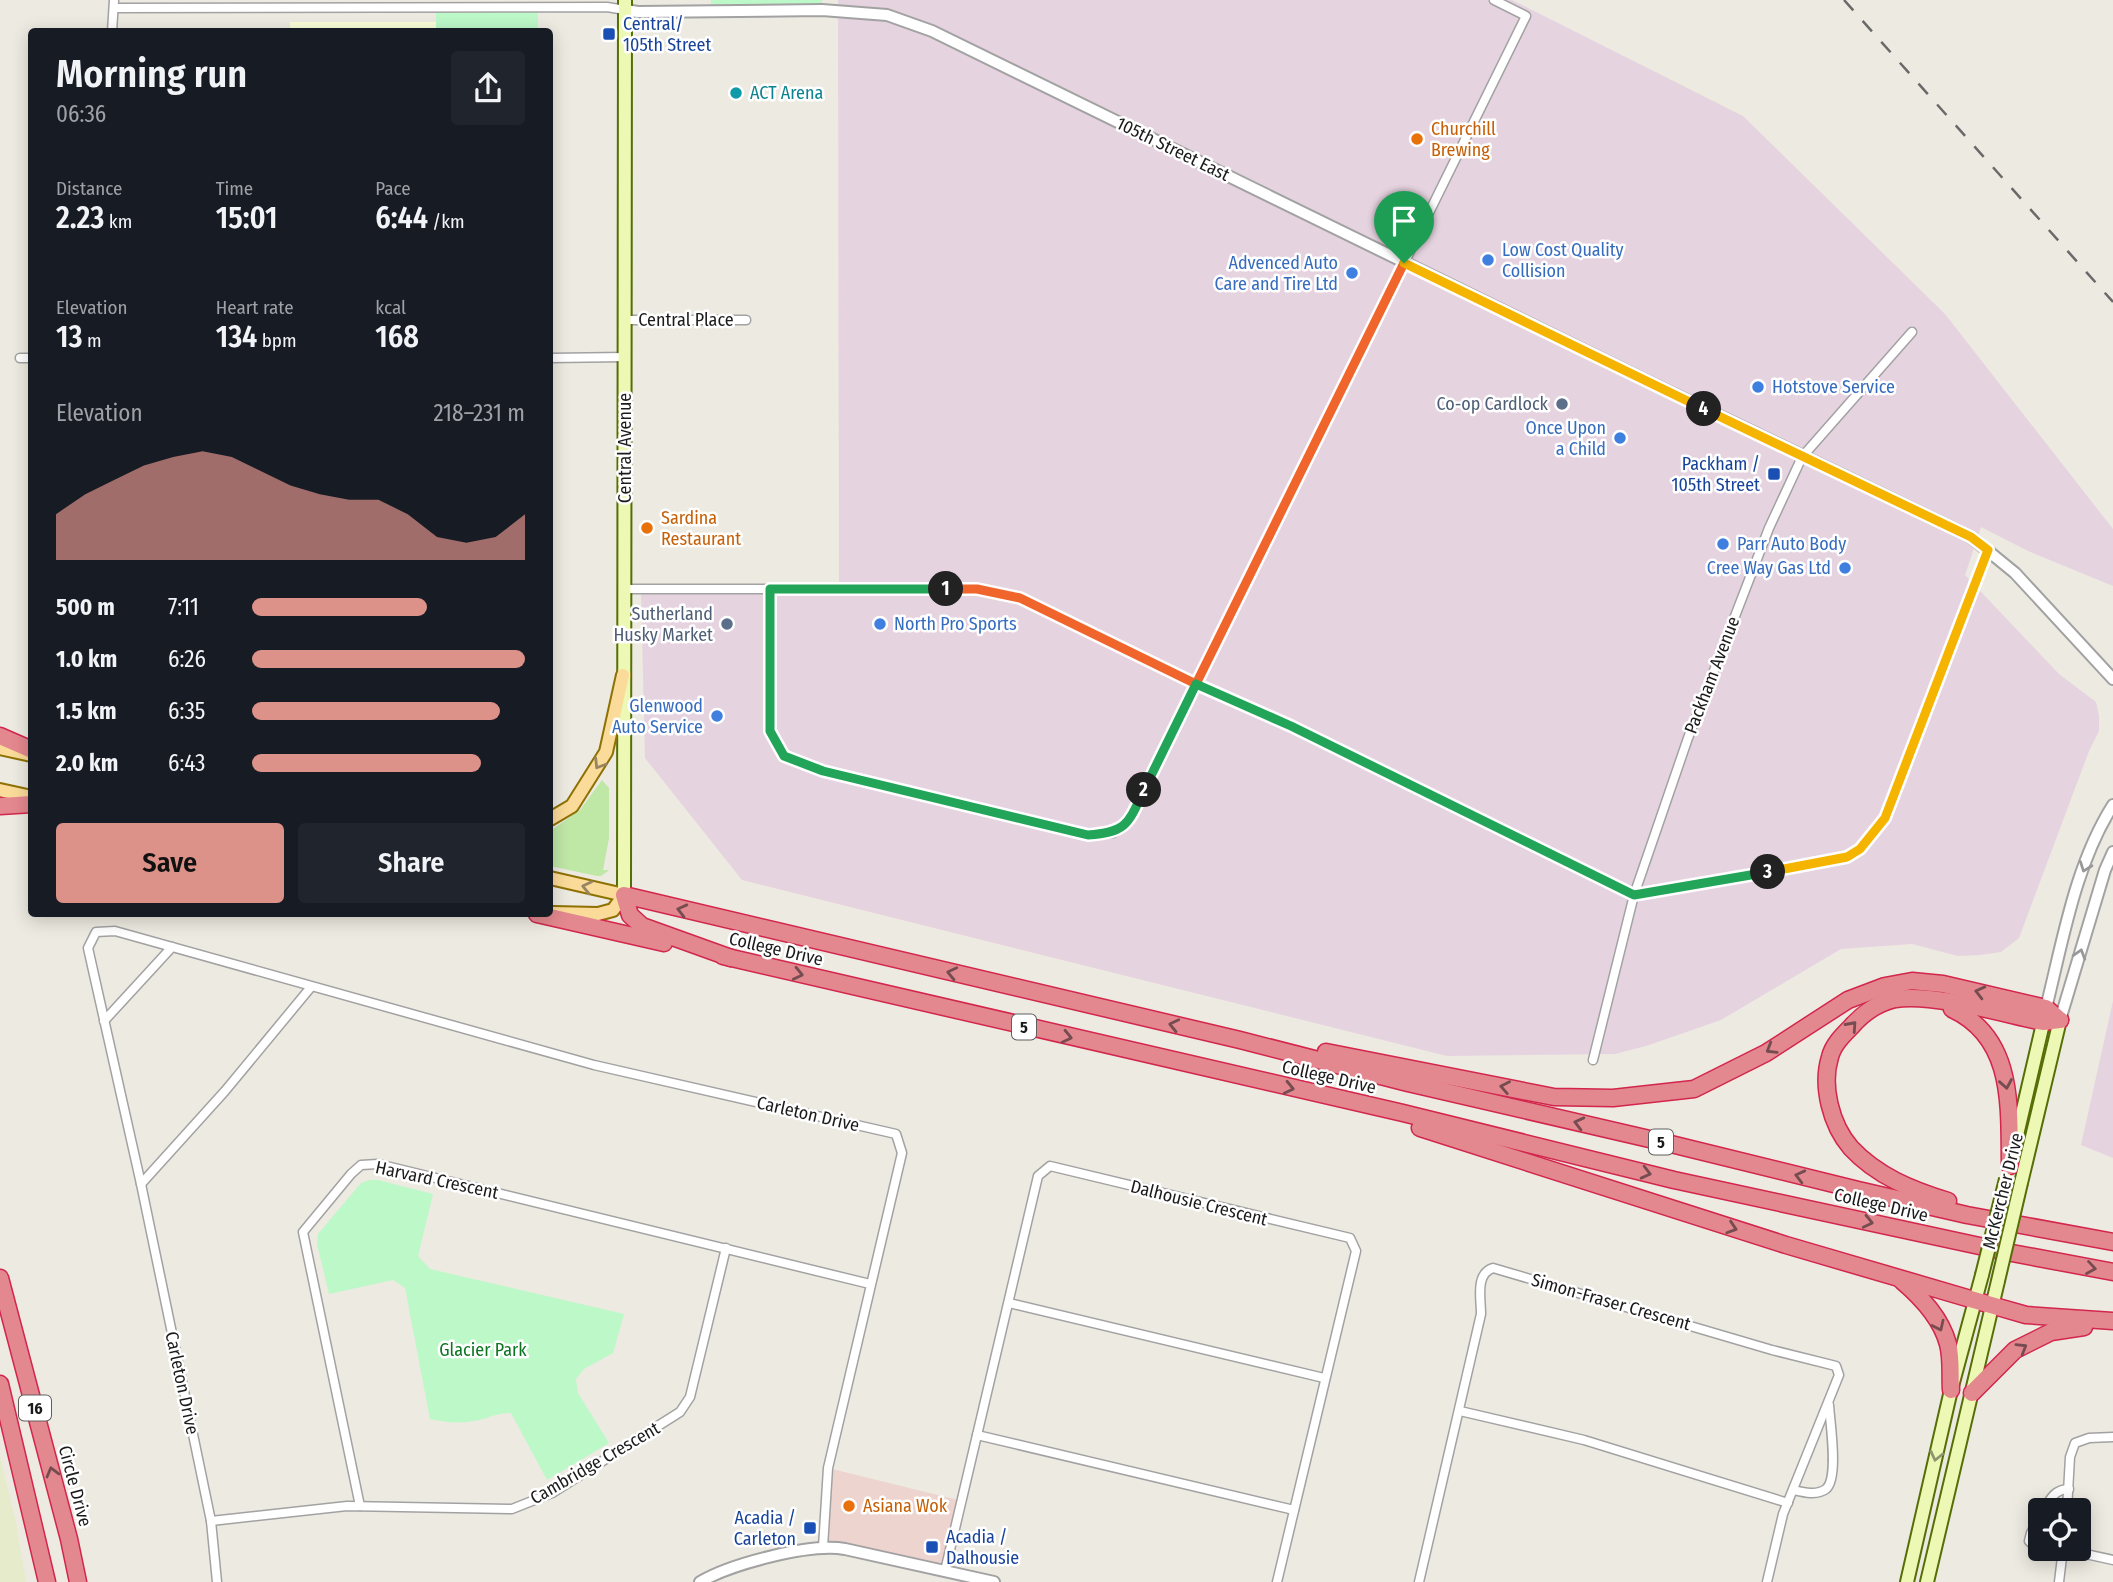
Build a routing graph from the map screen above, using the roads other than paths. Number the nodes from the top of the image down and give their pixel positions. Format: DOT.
graph roads {
  1 [pos="1494,0"];
  2 [pos="331,3"];
  3 [pos="114,4"];
  4 [pos="625,5"];
  5 [pos="112,28"];
  6 [pos="1404,263"];
  7 [pos="625,320"];
  8 [pos="746,320"];
  9 [pos="1912,332"];
  10 [pos="625,357"];
  11 [pos="20,358"];
  12 [pos="28,358"];
  13 [pos="553,358"];
  14 [pos="1802,457"];
  15 [pos="1988,550"];
  16 [pos="625,589"];
  17 [pos="770,589"];
  18 [pos="624,675"];
  19 [pos="2113,679"];
  20 [pos="1196,684"];
  21 [pos="0,736"];
  22 [pos="0,748"];
  23 [pos="28,748"];
  24 [pos="28,754"];
  25 [pos="0,790"];
  26 [pos="28,796"];
  27 [pos="28,804"];
  28 [pos="2113,805"];
  29 [pos="0,806"];
  30 [pos="553,817"];
  31 [pos="2113,852"];
  32 [pos="553,879"];
  33 [pos="624,895"];
  34 [pos="1634,895"];
  35 [pos="553,913"];
  36 [pos="550,917"];
  37 [pos="172,947"];
  38 [pos="732,958"];
  39 [pos="311,987"];
  40 [pos="1934,1000"];
  41 [pos="2045,1015"];
  42 [pos="2060,1020"];
  43 [pos="104,1021"];
  44 [pos="1241,1040"];
  45 [pos="1593,1060"];
  46 [pos="1317,1095"];
  47 [pos="2008,1172"];
  48 [pos="141,1184"];
  49 [pos="2082,1237"];
  50 [pos="2113,1242"];
  51 [pos="726,1248"];
  52 [pos="2113,1272"];
  53 [pos="1897,1277"];
  54 [pos="0,1278"];
  55 [pos="870,1284"];
  56 [pos="1975,1300"];
  57 [pos="1009,1303"];
  58 [pos="1991,1305"];
  59 [pos="2113,1322"];
  60 [pos="1324,1378"];
  61 [pos="0,1384"];
  62 [pos="1951,1390"];
  63 [pos="1972,1393"];
  64 [pos="1829,1402"];
  65 [pos="1460,1410"];
  66 [pos="977,1435"];
  67 [pos="2113,1437"];
  68 [pos="2069,1489"];
  69 [pos="1793,1490"];
  70 [pos="2051,1498"];
  71 [pos="2068,1498"];
  72 [pos="1788,1503"];
  73 [pos="360,1506"];
  74 [pos="1294,1510"];
  75 [pos="211,1521"];
  76 [pos="69,1539"];
  77 [pos="823,1547"];
  78 [pos="40,1552"];
  79 [pos="2091,1555"];
  80 [pos="2113,1560"];
  81 [pos="2062,1561"];
  82 [pos="945,1571"];
  83 [pos="36,1582"];
  84 [pos="47,1582"];
  85 [pos="78,1582"];
  86 [pos="88,1582"];
  87 [pos="217,1582"];
  88 [pos="700,1582"];
  89 [pos="994,1582"];
  90 [pos="1277,1582"];
  91 [pos="1419,1582"];
  92 [pos="1767,1582"];
  93 [pos="1908,1582"];
  94 [pos="1927,1582"];
  95 [pos="2059,1582"];
  1 -- 6 [label="street"];
  2 -- 3 [label="street, 105th Street East"];
  2 -- 4 [label="street, 105th Street East"];
  3 -- 5 [label="street"];
  4 -- 6 [label="street, 105th Street East"];
  4 -- 7 [label="main road, Central Avenue"];
  6 -- 14 [label="street, 105th Street East"];
  6 -- 20 [label="street"];
  7 -- 8 [label="street, Central Place"];
  7 -- 10 [label="main road, Central Avenue"];
  9 -- 14 [label="street, Packham Avenue"];
  10 -- 13 [label="street"];
  10 -- 16 [label="main road, Central Avenue"];
  11 -- 12 [label="street"];
  14 -- 15 [label="street, 105th Street East"];
  14 -- 34 [label="street, Packham Avenue"];
  15 -- 19 [label="street, 105th Street East"];
  15 -- 34 [label="street"];
  16 -- 17 [label="street"];
  16 -- 18 [label="main road, Central Avenue"];
  17 -- 20 [label="street"];
  17 -- 20 [label="street"];
  18 -- 30 [label="main road, one-way"];
  18 -- 33 [label="main road, Central Avenue"];
  20 -- 34 [label="street"];
  21 -- 23 [label="highway"];
  22 -- 24 [label="main road"];
  25 -- 26 [label="main road"];
  27 -- 29 [label="highway"];
  28 -- 41 [label="street, McKercher Drive, one-way"];
  42 -- 31 [label="street, McKercher Drive, one-way"];
  33 -- 32 [label="main road, College Drive / 5, one-way"];
  33 -- 35 [label="main road"];
  33 -- 38 [label="highway"];
  44 -- 33 [label="highway, College Drive / 5, one-way"];
  34 -- 45 [label="street, Packham Avenue"];
  36 -- 38 [label="highway, College Drive / 5"];
  37 -- 39 [label="street, Carleton Drive"];
  37 -- 43 [label="street"];
  37 -- 43 [label="street, Carleton Drive"];
  38 -- 46 [label="highway, College Drive / 5, one-way"];
  39 -- 48 [label="street"];
  39 -- 55 [label="street, Carleton Drive"];
  40 -- 41 [label="highway"];
  40 -- 47 [label="highway, one-way"];
  49 -- 40 [label="highway, one-way"];
  41 -- 42 [label="highway"];
  41 -- 44 [label="highway, one-way"];
  41 -- 47 [label="main road, McKercher Drive"];
  42 -- 58 [label="main road, McKercher Drive, bridge"];
  43 -- 48 [label="street, Carleton Drive"];
  49 -- 44 [label="highway, College Drive / 5, one-way"];
  46 -- 52 [label="highway, College Drive / 5, one-way"];
  46 -- 53 [label="highway, one-way"];
  47 -- 56 [label="main road, McKercher Drive, bridge"];
  48 -- 75 [label="street, Carleton Drive"];
  49 -- 50 [label="highway, College Drive / 5"];
  51 -- 55 [label="street, Harvard Crescent"];
  51 -- 73 [label="street, Cambridge Crescent"];
  51 -- 73 [label="street, Harvard Crescent"];
  53 -- 56 [label="highway"];
  53 -- 62 [label="highway, one-way"];
  76 -- 54 [label="highway, Circle Drive / 16, one-way"];
  55 -- 77 [label="street, Carleton Drive"];
  56 -- 58 [label="highway"];
  56 -- 62 [label="main road, McKercher Drive"];
  57 -- 60 [label="street"];
  57 -- 60 [label="street, Dalhousie Crescent"];
  57 -- 66 [label="street, Dalhousie Crescent"];
  58 -- 59 [label="highway"];
  58 -- 63 [label="main road, McKercher Drive"];
  63 -- 59 [label="highway, one-way"];
  60 -- 74 [label="street, Dalhousie Crescent"];
  61 -- 78 [label="highway, 16"];
  62 -- 93 [label="main road, McKercher Drive, one-way"];
  63 -- 94 [label="main road, McKercher Drive"];
  64 -- 65 [label="street, Simon-Fraser Crescent"];
  64 -- 69 [label="street, Simon-Fraser Crescent"];
  64 -- 69 [label="street, Simon-Fraser Crescent"];
  65 -- 72 [label="street"];
  65 -- 91 [label="street, Simon-Fraser Crescent"];
  66 -- 74 [label="street"];
  66 -- 82 [label="street, Dalhousie Crescent"];
  67 -- 68 [label="street"];
  68 -- 70 [label="street"];
  68 -- 71 [label="street"];
  69 -- 72 [label="street, Simon-Fraser Crescent"];
  72 -- 92 [label="street, Simon-Fraser Crescent"];
  73 -- 75 [label="street, Cambridge Crescent"];
  74 -- 90 [label="street, Dalhousie Crescent"];
  75 -- 87 [label="street, Carleton Drive"];
  76 -- 85 [label="highway, Circle Drive / 16"];
  76 -- 86 [label="highway"];
  77 -- 82 [label="street"];
  77 -- 88 [label="street"];
  78 -- 83 [label="highway"];
  78 -- 84 [label="highway, 16"];
  79 -- 80 [label="street"];
  81 -- 95 [label="street"];
  82 -- 89 [label="street"];
}
